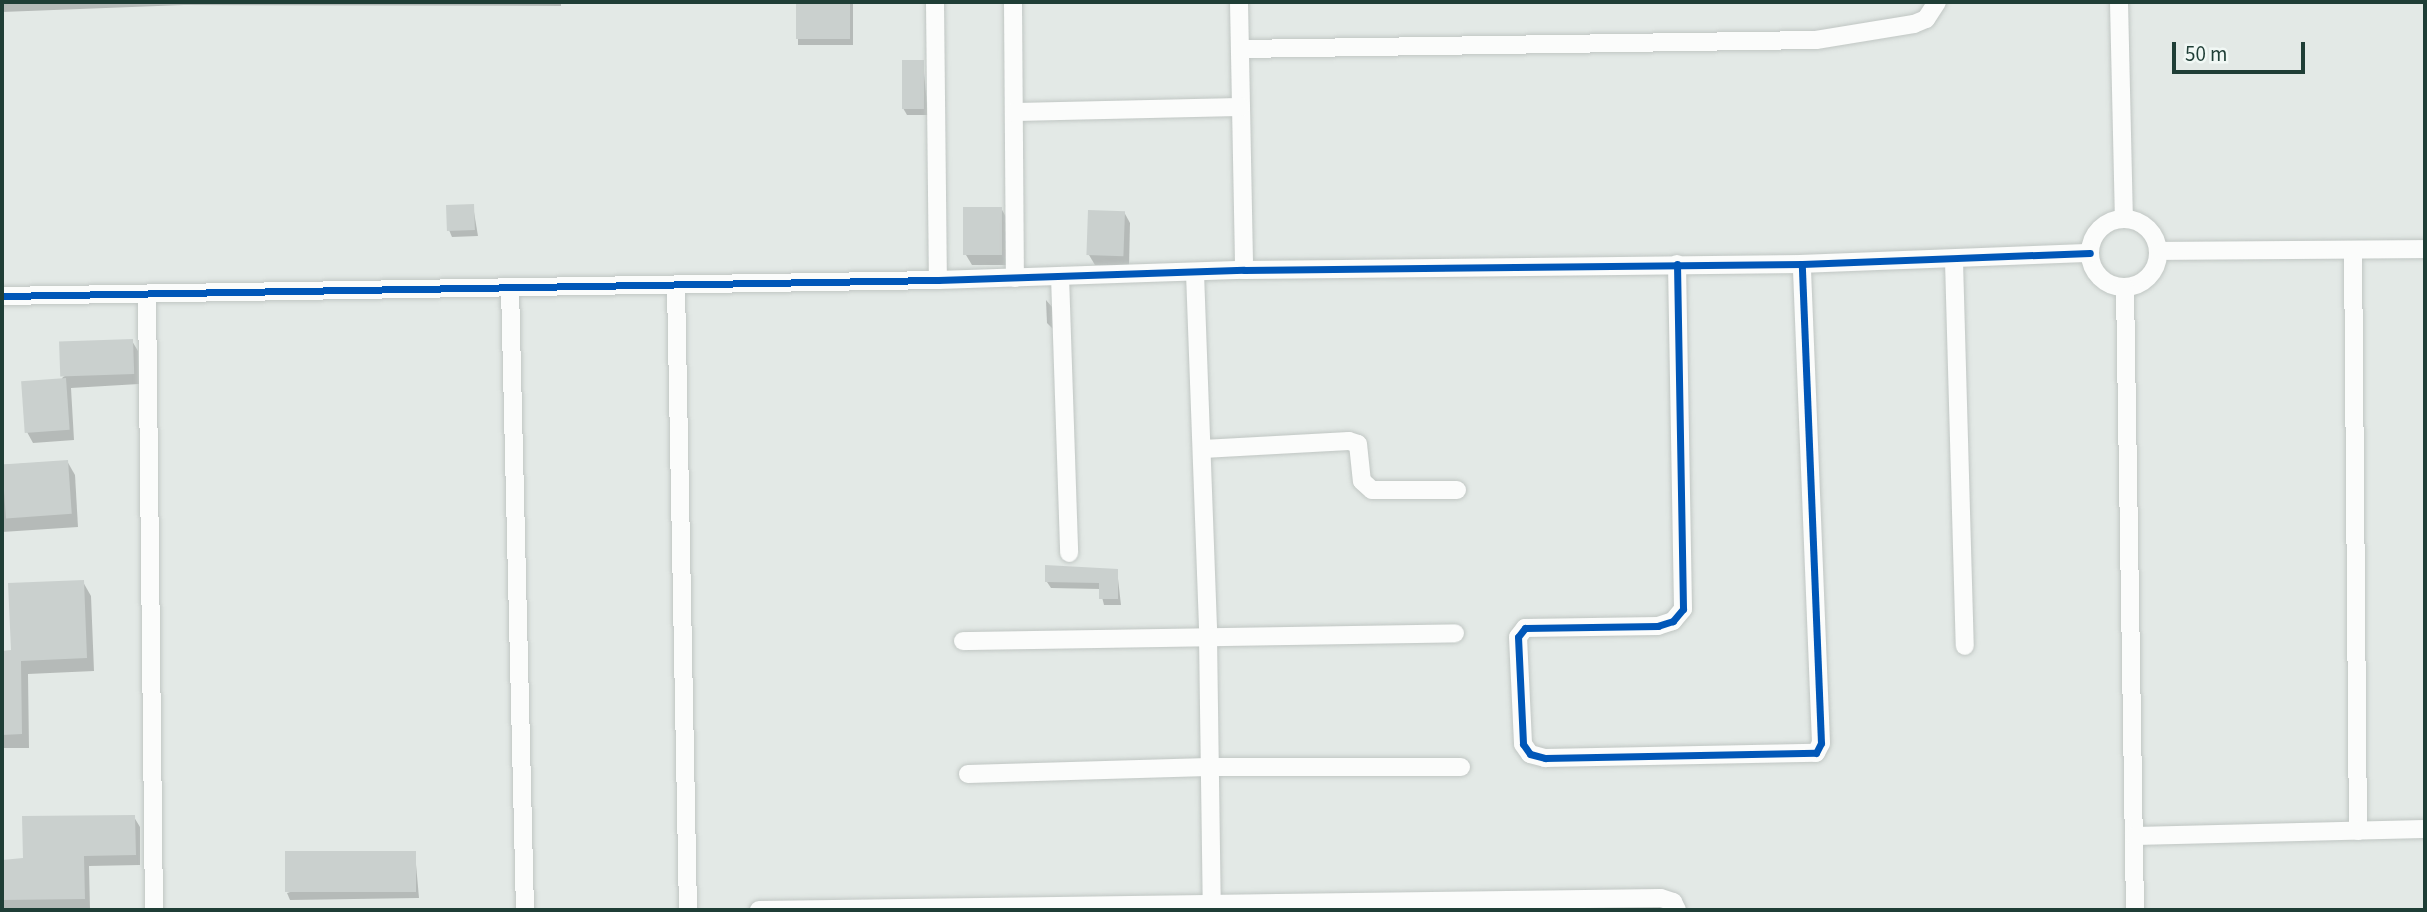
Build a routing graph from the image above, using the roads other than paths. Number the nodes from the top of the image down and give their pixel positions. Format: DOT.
graph roads {
  1 [pos="935,2"];
  2 [pos="1013,2"];
  3 [pos="1239,2"];
  4 [pos="1937,2"];
  5 [pos="2119,2"];
  6 [pos="1240,49"];
  7 [pos="1241,107"];
  8 [pos="1014,112"];
  9 [pos="2124,219"];
  10 [pos="2425,249"];
  11 [pos="2353,250"];
  12 [pos="2159,251"];
  13 [pos="2090,253"];
  14 [pos="1954,261"];
  15 [pos="1676,264"];
  16 [pos="1801,264"];
  17 [pos="1244,270"];
  18 [pos="1195,272"];
  19 [pos="1060,276"];
  20 [pos="1015,278"];
  21 [pos="938,281"];
  22 [pos="676,286"];
  23 [pos="510,288"];
  24 [pos="2125,288"];
  25 [pos="147,295"];
  26 [pos="2,296"];
  27 [pos="1203,449"];
  28 [pos="1457,490"];
  29 [pos="1069,553"];
  30 [pos="1455,633"];
  31 [pos="1208,636"];
  32 [pos="963,641"];
  33 [pos="1965,646"];
  34 [pos="1208,767"];
  35 [pos="1461,767"];
  36 [pos="968,774"];
  37 [pos="2425,829"];
  38 [pos="2358,831"];
  39 [pos="2134,836"];
  40 [pos="1212,906"];
  41 [pos="153,910"];
  42 [pos="525,910"];
  43 [pos="688,910"];
  44 [pos="759,910"];
  45 [pos="1677,910"];
  46 [pos="2135,910"];
  1 -- 21 [label="street"];
  2 -- 8 [label="street"];
  3 -- 6 [label="street"];
  4 -- 6 [label="street"];
  5 -- 9 [label="street"];
  6 -- 7 [label="street"];
  7 -- 8 [label="street"];
  7 -- 17 [label="street"];
  8 -- 20 [label="street"];
  9 -- 12 [label="street"];
  9 -- 13 [label="street"];
  10 -- 11 [label="street"];
  11 -- 12 [label="street"];
  11 -- 38 [label="street"];
  12 -- 24 [label="street"];
  13 -- 14 [label="street"];
  13 -- 24 [label="street"];
  14 -- 16 [label="street"];
  14 -- 33 [label="street"];
  15 -- 16 [label="street"];
  15 -- 16 [label="street"];
  15 -- 17 [label="street"];
  17 -- 18 [label="street"];
  18 -- 19 [label="street"];
  18 -- 27 [label="street"];
  19 -- 20 [label="street"];
  19 -- 29 [label="street"];
  20 -- 21 [label="street"];
  21 -- 22 [label="street"];
  22 -- 23 [label="street"];
  22 -- 43 [label="street"];
  23 -- 25 [label="street"];
  23 -- 42 [label="street"];
  24 -- 39 [label="street"];
  25 -- 26 [label="street"];
  25 -- 41 [label="street"];
  27 -- 28 [label="street"];
  27 -- 31 [label="street"];
  30 -- 31 [label="street"];
  31 -- 32 [label="street"];
  31 -- 34 [label="street"];
  34 -- 35 [label="street"];
  34 -- 36 [label="street"];
  34 -- 40 [label="street"];
  37 -- 38 [label="street"];
  38 -- 39 [label="street"];
  39 -- 46 [label="street"];
  40 -- 44 [label="street"];
  40 -- 45 [label="street"];
}
